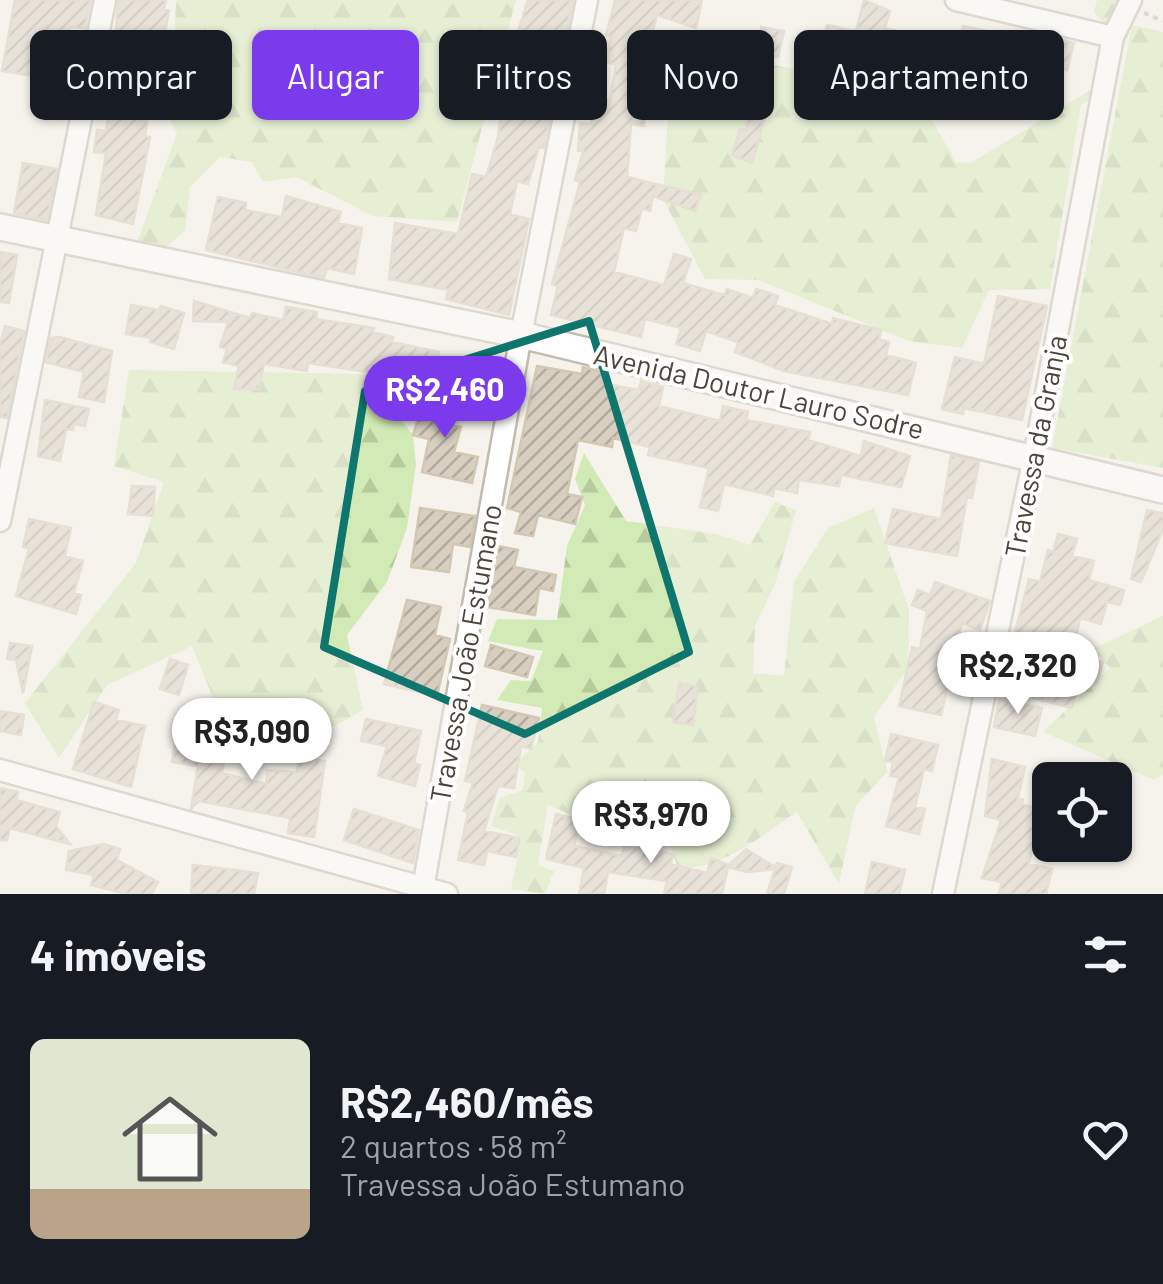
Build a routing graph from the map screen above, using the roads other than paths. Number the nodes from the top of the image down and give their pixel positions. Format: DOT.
graph roads {
  1 [pos="105,0"];
  2 [pos="587,0"];
  3 [pos="956,0"];
  4 [pos="1130,0"];
  5 [pos="1114,37"];
  6 [pos="0,226"];
  7 [pos="60,238"];
  8 [pos="522,334"];
  9 [pos="1034,457"];
  10 [pos="1163,490"];
  11 [pos="0,521"];
  12 [pos="0,770"];
  13 [pos="422,891"];
  14 [pos="447,894"];
  15 [pos="943,894"];
  1 -- 7 [label="street"];
  2 -- 8 [label="street, Travessa João Estumano"];
  3 -- 5 [label="street"];
  4 -- 5 [label="street, Travessa da Granja"];
  5 -- 9 [label="street, Travessa da Granja"];
  6 -- 7 [label="street, Avenida Doutor Lauro Sodre"];
  7 -- 8 [label="street, Avenida Doutor Lauro Sodre"];
  7 -- 11 [label="street"];
  8 -- 9 [label="street, Avenida Doutor Lauro Sodre"];
  8 -- 13 [label="street, Travessa João Estumano"];
  9 -- 10 [label="street, Avenida Doutor Lauro Sodre"];
  9 -- 15 [label="street, Travessa da Granja"];
  12 -- 13 [label="street"];
  13 -- 14 [label="street"];
}
